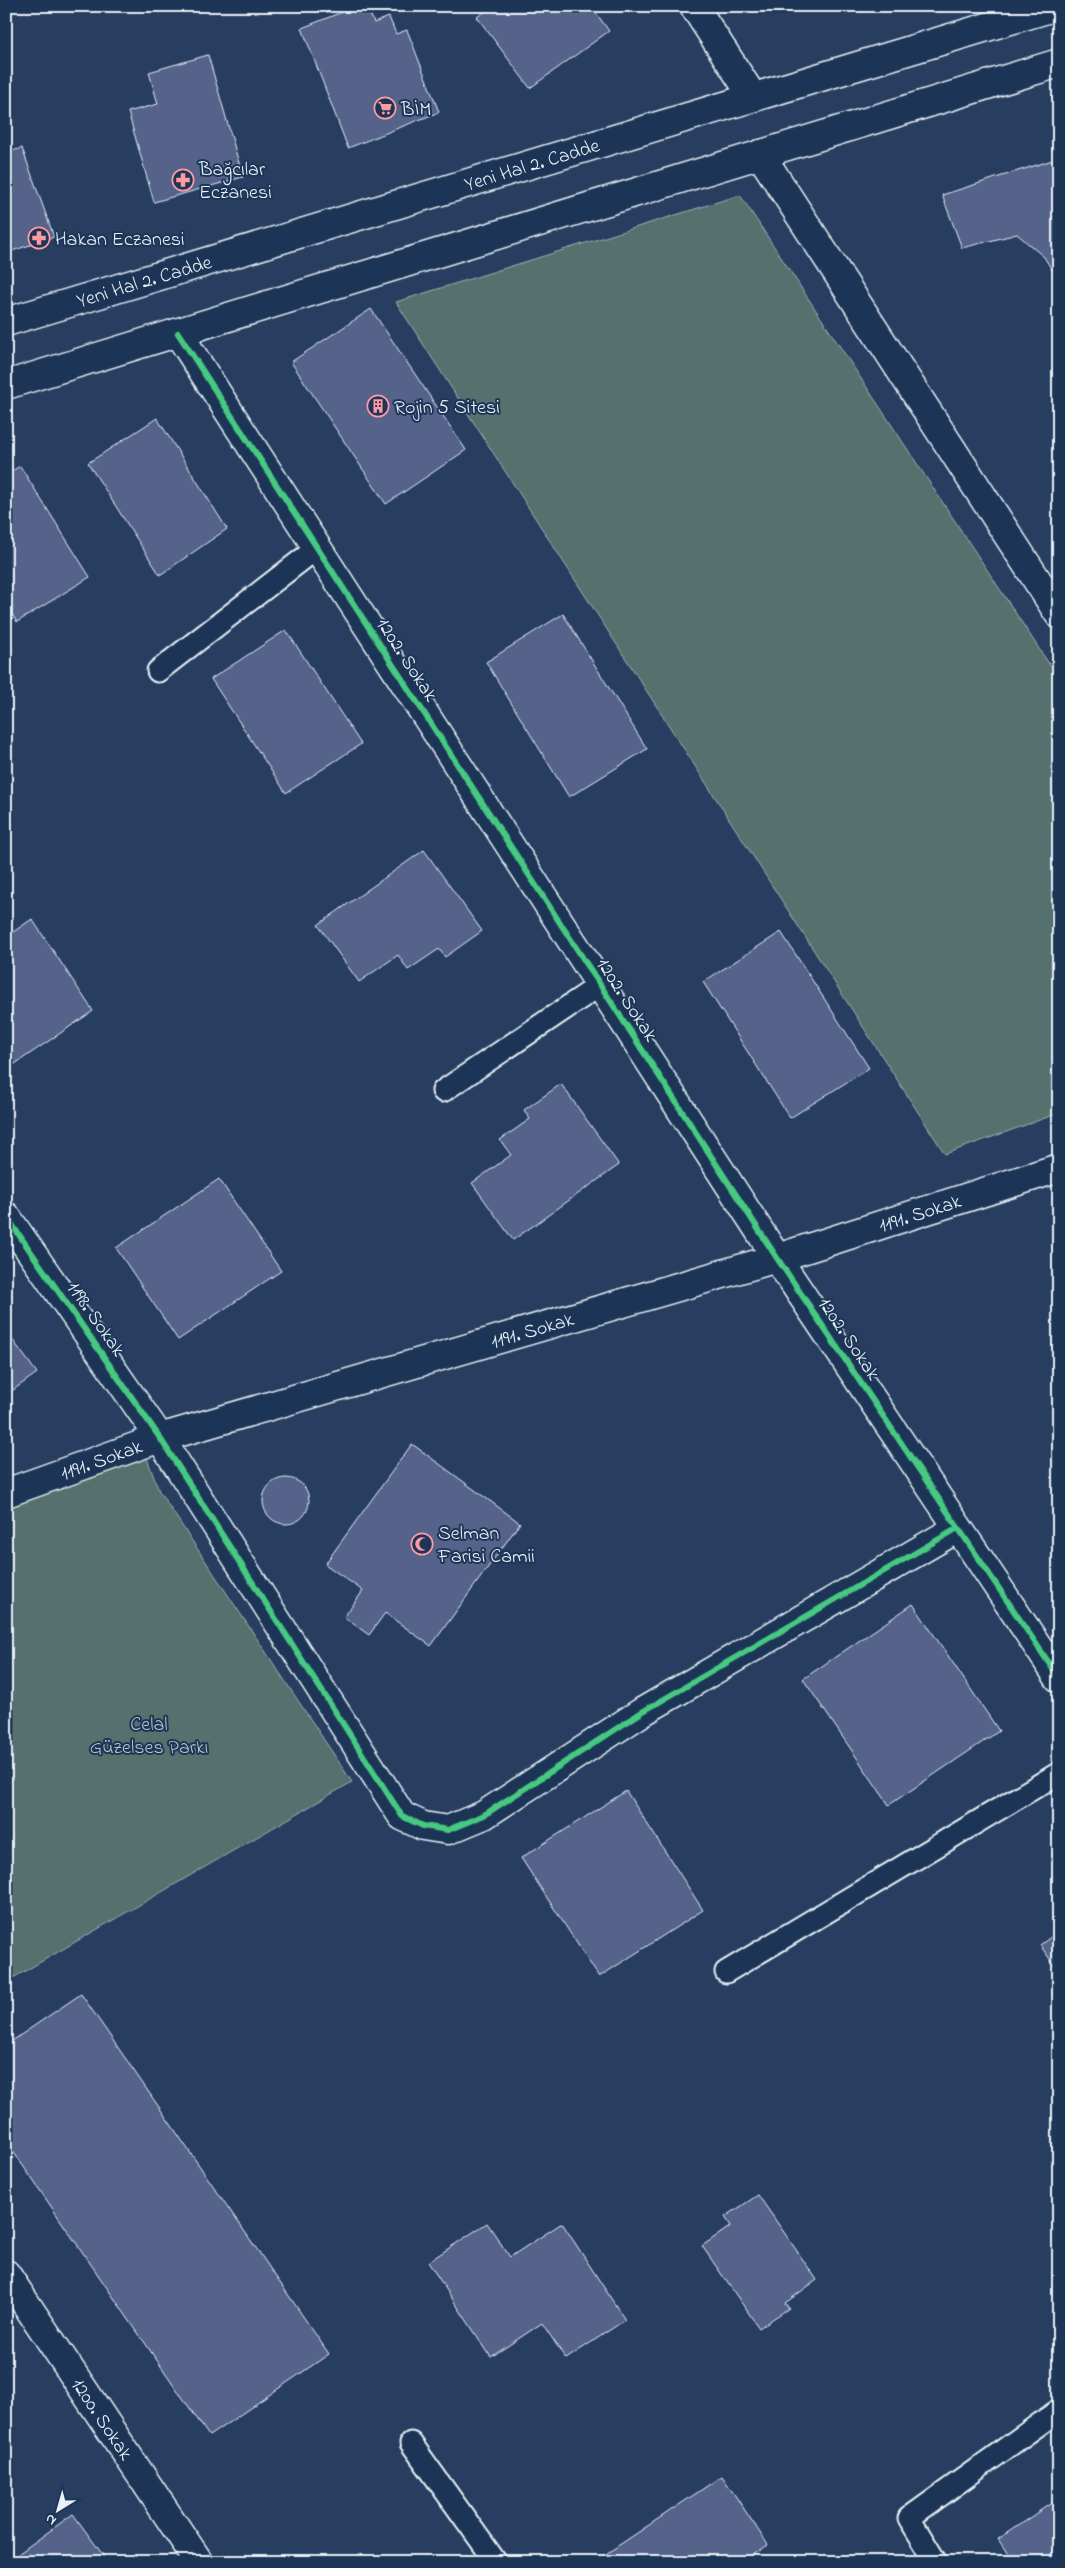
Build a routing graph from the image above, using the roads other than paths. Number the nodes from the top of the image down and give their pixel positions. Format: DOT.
graph roads {
  1 [pos="694,6"];
  2 [pos="1057,6"];
  3 [pos="1059,62"];
  4 [pos="753,97"];
  5 [pos="760,154"];
  6 [pos="6,322"];
  7 [pos="178,333"];
  8 [pos="6,385"];
  9 [pos="317,548"];
  10 [pos="1059,614"];
  11 [pos="158,672"];
  12 [pos="600,985"];
  13 [pos="443,1091"];
  14 [pos="1059,1168"];
  15 [pos="6,1216"];
  16 [pos="777,1258"];
  17 [pos="160,1438"];
  18 [pos="6,1493"];
  19 [pos="958,1528"];
  20 [pos="1059,1678"];
  21 [pos="1059,1773"];
  22 [pos="726,1972"];
  23 [pos="6,2274"];
  24 [pos="1059,2410"];
  25 [pos="411,2443"];
  26 [pos="199,2562"];
  27 [pos="496,2562"];
  28 [pos="936,2562"];
  1 -- 4 [label="street"];
  2 -- 4 [label="street, Yeni Hal 2. Cadde"];
  3 -- 5 [label="street"];
  4 -- 6 [label="street, Yeni Hal 2. Cadde"];
  5 -- 7 [label="street"];
  5 -- 10 [label="street"];
  7 -- 8 [label="street"];
  7 -- 9 [label="street, 1202. Sokak"];
  9 -- 11 [label="lane"];
  9 -- 12 [label="street, 1202. Sokak"];
  12 -- 13 [label="lane"];
  12 -- 16 [label="street, 1202. Sokak"];
  14 -- 16 [label="street, 1191. Sokak"];
  15 -- 17 [label="street, 1198. Sokak"];
  16 -- 17 [label="street, 1191. Sokak"];
  16 -- 19 [label="street, 1202. Sokak"];
  17 -- 18 [label="street, 1191. Sokak"];
  17 -- 19 [label="street, 1198. Sokak"];
  19 -- 20 [label="street, 1202. Sokak"];
  21 -- 22 [label="lane"];
  23 -- 26 [label="street, 1200. Sokak"];
  24 -- 28 [label="lane"];
  25 -- 27 [label="lane"];
}
